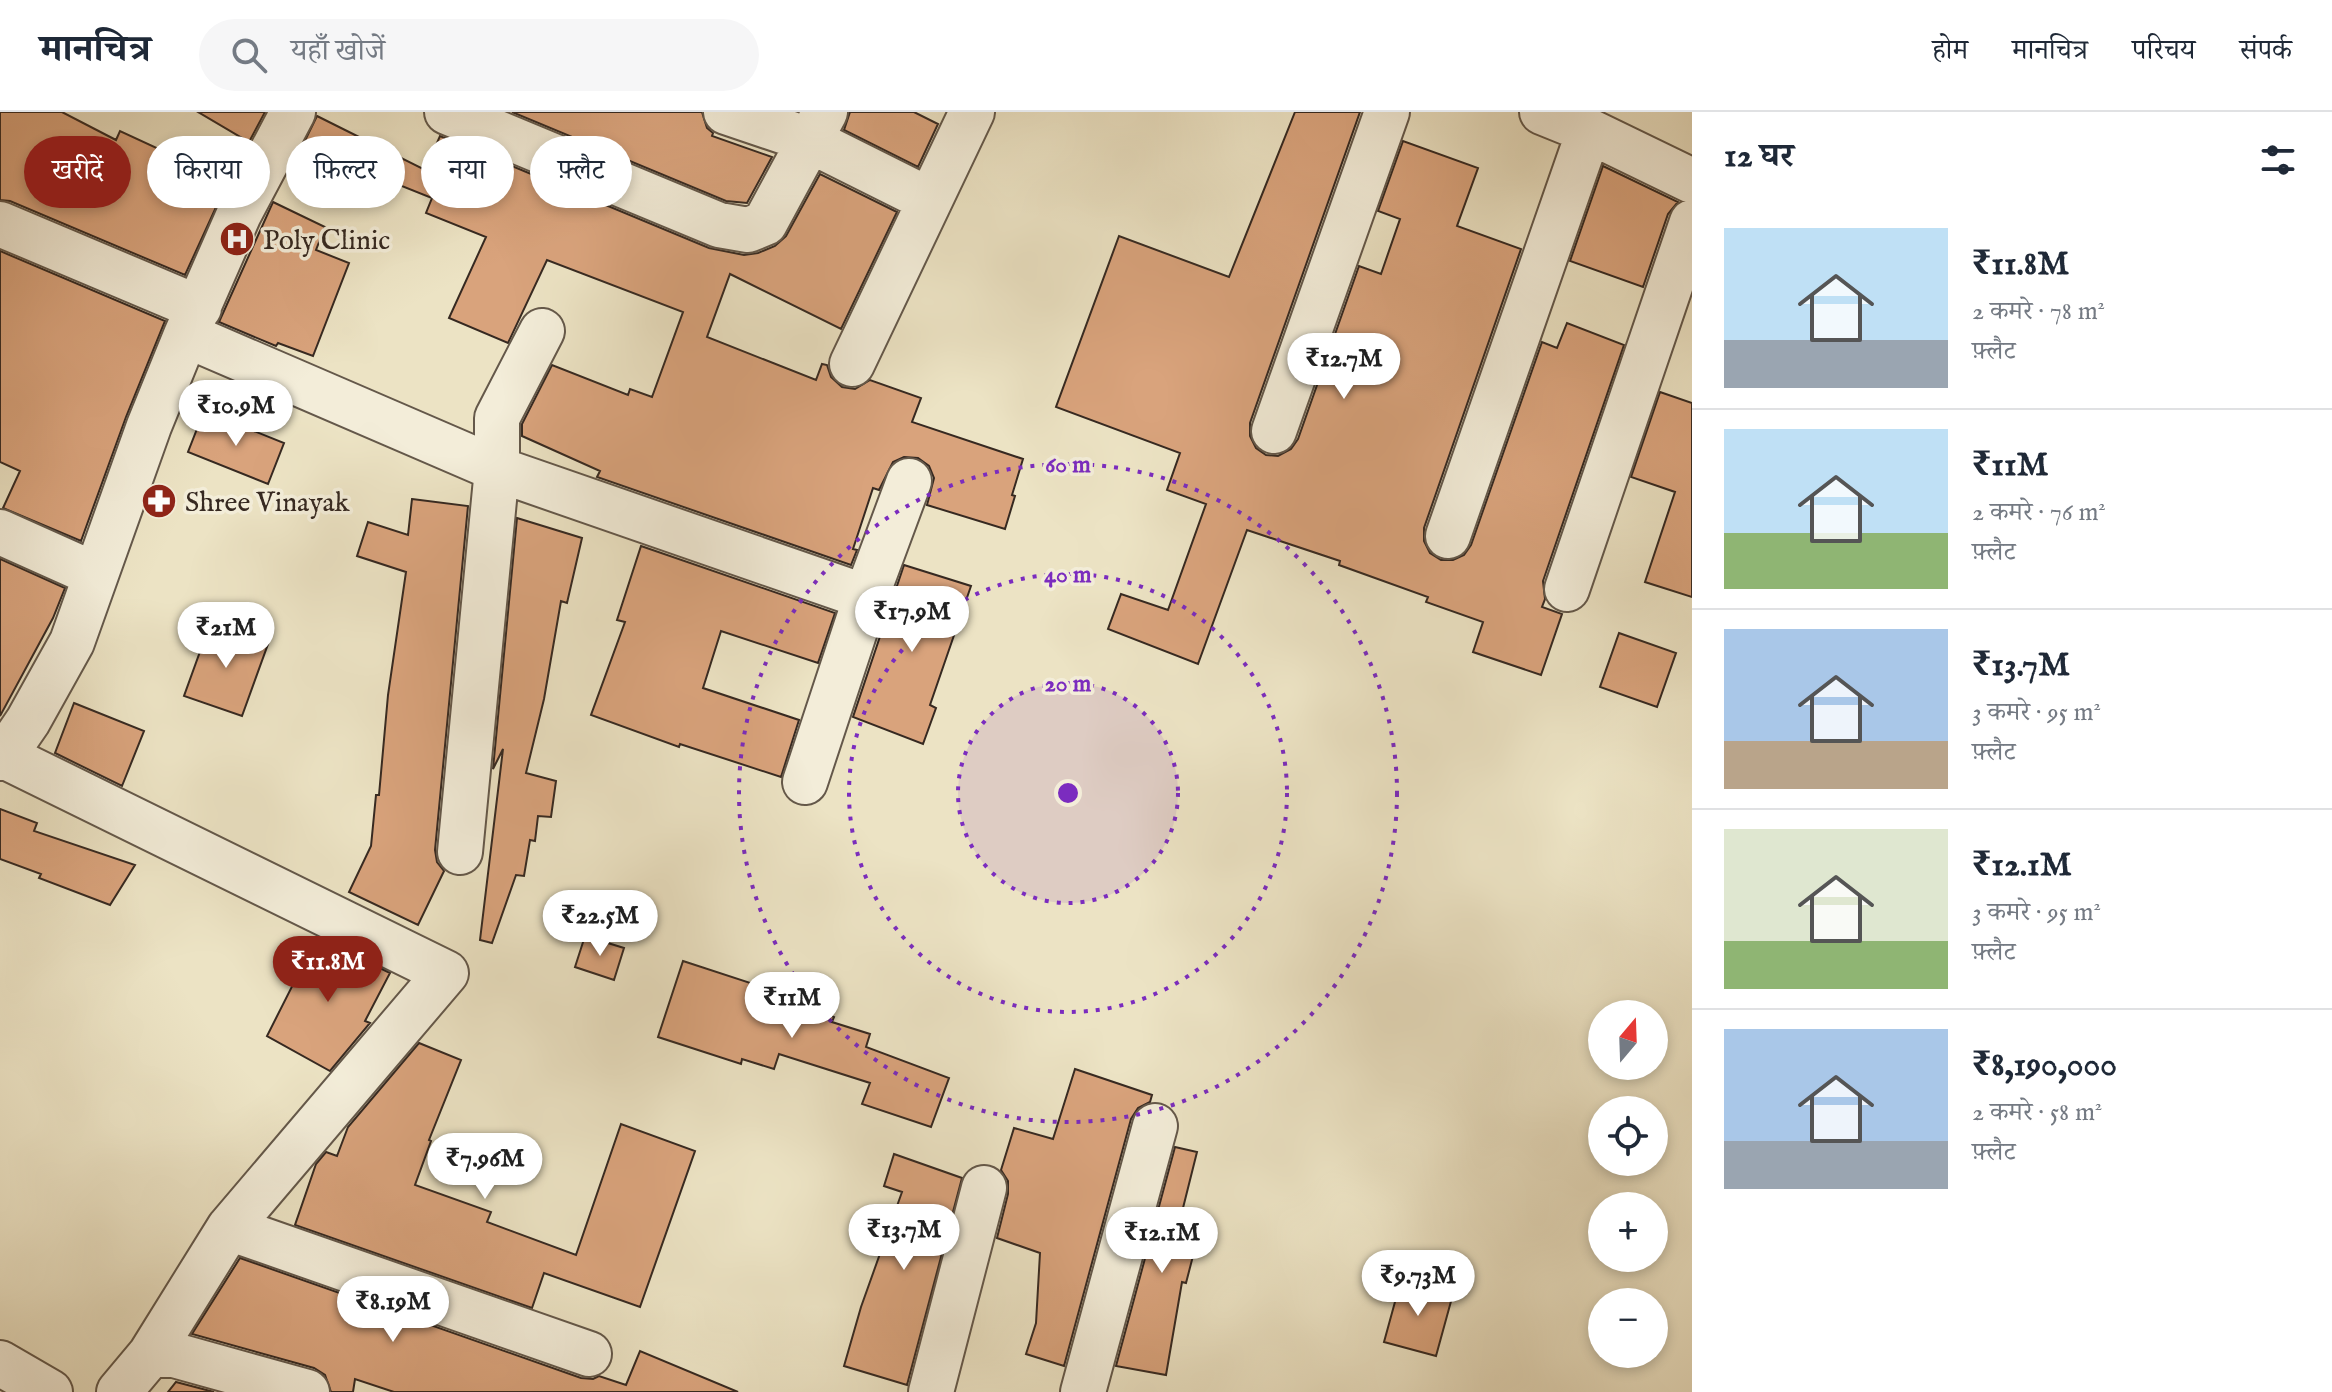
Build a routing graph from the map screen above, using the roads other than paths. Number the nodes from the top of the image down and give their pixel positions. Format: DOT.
graph roads {
  1 [pos="293,112"];
  2 [pos="447,112"];
  3 [pos="726,112"];
  4 [pos="972,112"];
  5 [pos="1387,112"];
  6 [pos="1542,112"];
  7 [pos="817,126"];
  8 [pos="1589,131"];
  9 [pos="1692,181"];
  10 [pos="929,200"];
  11 [pos="1692,222"];
  12 [pos="0,224"];
  13 [pos="193,321"];
  14 [pos="542,331"];
  15 [pos="852,364"];
  16 [pos="1274,431"];
  17 [pos="497,469"];
  18 [pos="909,481"];
  19 [pos="0,532"];
  20 [pos="1448,536"];
  21 [pos="96,575"];
  22 [pos="1567,589"];
  23 [pos="866,597"];
  24 [pos="14,713"];
  25 [pos="2,757"];
  26 [pos="805,782"];
  27 [pos="460,852"];
  28 [pos="1155,1126"];
  29 [pos="984,1188"];
  30 [pos="229,1228"];
  31 [pos="589,1354"];
  32 [pos="150,1355"];
  33 [pos="0,1363"];
  34 [pos="50,1392"];
  35 [pos="119,1392"];
  36 [pos="307,1392"];
  37 [pos="931,1392"];
  38 [pos="1083,1392"];
  1 -- 13 [label="street"];
  2 -- 7 [label="street"];
  3 -- 7 [label="street"];
  4 -- 10 [label="street"];
  5 -- 16 [label="street"];
  6 -- 8 [label="street"];
  7 -- 10 [label="street"];
  8 -- 9 [label="street"];
  8 -- 20 [label="street"];
  10 -- 15 [label="street"];
  11 -- 22 [label="street"];
  12 -- 13 [label="street"];
  13 -- 17 [label="street"];
  13 -- 21 [label="street"];
  14 -- 17 [label="street"];
  17 -- 23 [label="street"];
  17 -- 27 [label="street"];
  18 -- 23 [label="street"];
  19 -- 21 [label="street"];
  21 -- 24 [label="street"];
  23 -- 26 [label="street"];
  24 -- 25 [label="street"];
  25 -- 30 [label="street"];
  28 -- 38 [label="street"];
  29 -- 37 [label="street"];
  30 -- 31 [label="street"];
  30 -- 32 [label="street"];
  32 -- 35 [label="street"];
  32 -- 36 [label="street"];
  33 -- 34 [label="street"];
}
